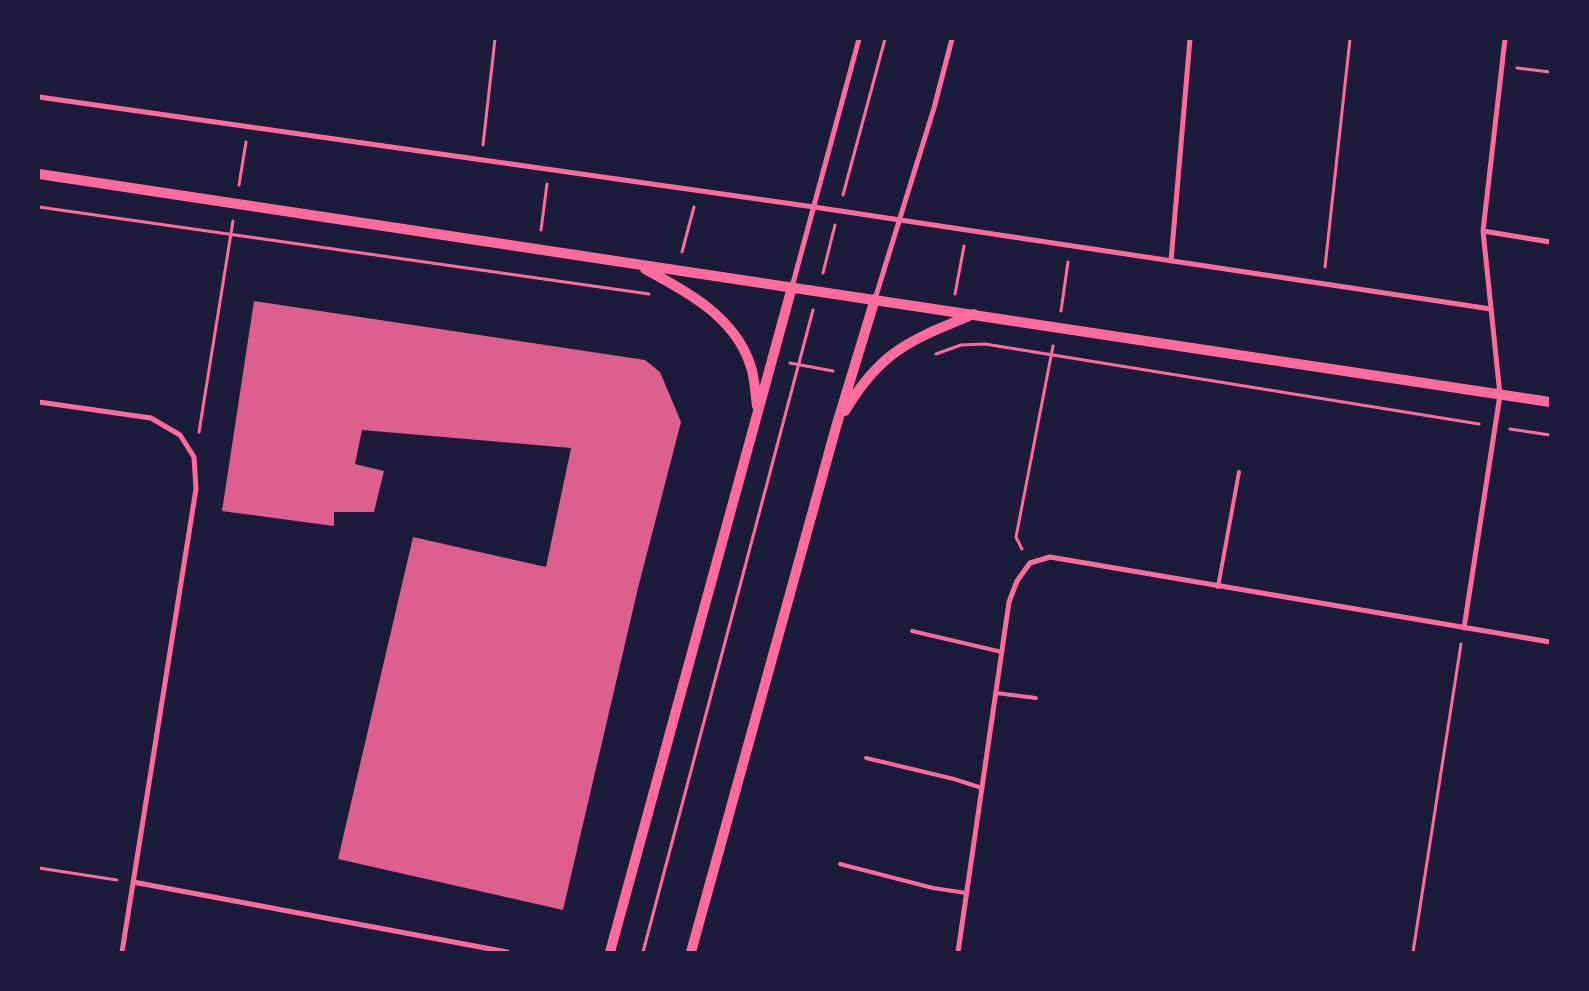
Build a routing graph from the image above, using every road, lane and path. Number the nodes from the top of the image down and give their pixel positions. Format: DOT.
graph roads {
  1 [pos="495,39"];
  2 [pos="859,39"];
  3 [pos="885,39"];
  4 [pos="952,39"];
  5 [pos="1190,39"];
  6 [pos="1350,39"];
  7 [pos="1505,39"];
  8 [pos="1502,66"];
  9 [pos="1550,72"];
  10 [pos="39,97"];
  11 [pos="248,126"];
  12 [pos="482,159"];
  13 [pos="549,169"];
  14 [pos="39,174"];
  15 [pos="698,190"];
  16 [pos="236,204"];
  17 [pos="39,206"];
  18 [pos="814,207"];
  19 [pos="839,211"];
  20 [pos="900,219"];
  21 [pos="966,230"];
  22 [pos="1483,232"];
  23 [pos="231,234"];
  24 [pos="1550,242"];
  25 [pos="1071,246"];
  26 [pos="539,249"];
  27 [pos="1171,261"];
  28 [pos="637,265"];
  29 [pos="677,271"];
  30 [pos="534,278"];
  31 [pos="1323,284"];
  32 [pos="674,285"];
  33 [pos="792,288"];
  34 [pos="818,291"];
  35 [pos="875,299"];
  36 [pos="1491,309"];
  37 [pos="952,310"];
  38 [pos="975,314"];
  39 [pos="950,324"];
  40 [pos="1058,326"];
  41 [pos="946,350"];
  42 [pos="1051,354"];
  43 [pos="929,356"];
  44 [pos="772,360"];
  45 [pos="798,365"];
  46 [pos="852,375"];
  47 [pos="1500,395"];
  48 [pos="39,402"];
  49 [pos="1550,402"];
  50 [pos="757,413"];
  51 [pos="1496,426"];
  52 [pos="836,427"];
  53 [pos="1550,435"];
  54 [pos="194,457"];
  55 [pos="1239,472"];
  56 [pos="1030,563"];
  57 [pos="1218,587"];
  58 [pos="1464,628"];
  59 [pos="912,631"];
  60 [pos="1550,642"];
  61 [pos="1002,652"];
  62 [pos="996,694"];
  63 [pos="1036,698"];
  64 [pos="866,758"];
  65 [pos="982,788"];
  66 [pos="840,864"];
  67 [pos="39,868"];
  68 [pos="133,882"];
  69 [pos="966,893"];
  70 [pos="122,952"];
  71 [pos="507,952"];
  72 [pos="610,952"];
  73 [pos="643,952"];
  74 [pos="692,952"];
  75 [pos="958,952"];
  76 [pos="1413,952"];
  1 -- 12 [label="path"];
  2 -- 18 [label="street"];
  3 -- 19 [label="path"];
  4 -- 20 [label="street"];
  5 -- 27 [label="street"];
  6 -- 31 [label="path"];
  7 -- 8 [label="street"];
  8 -- 9 [label="path"];
  8 -- 22 [label="street"];
  10 -- 11 [label="street"];
  11 -- 12 [label="street"];
  11 -- 16 [label="path"];
  12 -- 13 [label="street"];
  13 -- 15 [label="street"];
  13 -- 26 [label="path"];
  14 -- 16 [label="main road"];
  15 -- 18 [label="street"];
  15 -- 29 [label="path"];
  16 -- 23 [label="path"];
  16 -- 26 [label="main road"];
  17 -- 23 [label="path"];
  18 -- 19 [label="street"];
  18 -- 33 [label="street"];
  19 -- 20 [label="street"];
  19 -- 34 [label="path"];
  20 -- 21 [label="street"];
  20 -- 35 [label="street"];
  21 -- 25 [label="street"];
  21 -- 37 [label="path"];
  22 -- 24 [label="street"];
  22 -- 36 [label="street"];
  23 -- 30 [label="path"];
  23 -- 54 [label="path"];
  25 -- 27 [label="street"];
  25 -- 40 [label="path"];
  26 -- 28 [label="main road"];
  26 -- 30 [label="path"];
  27 -- 31 [label="street"];
  28 -- 29 [label="main road"];
  28 -- 32 [label="main road"];
  29 -- 33 [label="main road"];
  30 -- 32 [label="path"];
  31 -- 36 [label="street"];
  32 -- 50 [label="main road"];
  33 -- 34 [label="main road"];
  33 -- 44 [label="main road"];
  34 -- 35 [label="main road"];
  34 -- 45 [label="path"];
  35 -- 37 [label="main road"];
  35 -- 46 [label="main road"];
  36 -- 47 [label="street"];
  37 -- 38 [label="main road"];
  38 -- 39 [label="main road"];
  38 -- 40 [label="main road"];
  39 -- 41 [label="path"];
  39 -- 52 [label="main road"];
  40 -- 42 [label="path"];
  40 -- 47 [label="main road"];
  41 -- 42 [label="path"];
  41 -- 43 [label="path"];
  42 -- 51 [label="path"];
  42 -- 56 [label="path"];
  44 -- 45 [label="path"];
  44 -- 50 [label="main road"];
  45 -- 46 [label="path"];
  45 -- 73 [label="path"];
  46 -- 52 [label="main road"];
  47 -- 49 [label="main road"];
  47 -- 51 [label="street"];
  48 -- 54 [label="street"];
  50 -- 72 [label="main road"];
  51 -- 53 [label="path"];
  51 -- 58 [label="street"];
  52 -- 74 [label="main road"];
  54 -- 68 [label="street"];
  55 -- 57 [label="lane"];
  56 -- 57 [label="street"];
  56 -- 61 [label="street"];
  57 -- 58 [label="street"];
  58 -- 60 [label="street"];
  58 -- 76 [label="path"];
  59 -- 61 [label="lane"];
  61 -- 62 [label="street"];
  62 -- 63 [label="lane"];
  62 -- 65 [label="street"];
  64 -- 65 [label="lane"];
  65 -- 69 [label="street"];
  66 -- 69 [label="lane"];
  67 -- 68 [label="path"];
  68 -- 70 [label="street"];
  68 -- 71 [label="street"];
  69 -- 75 [label="street"];
}
